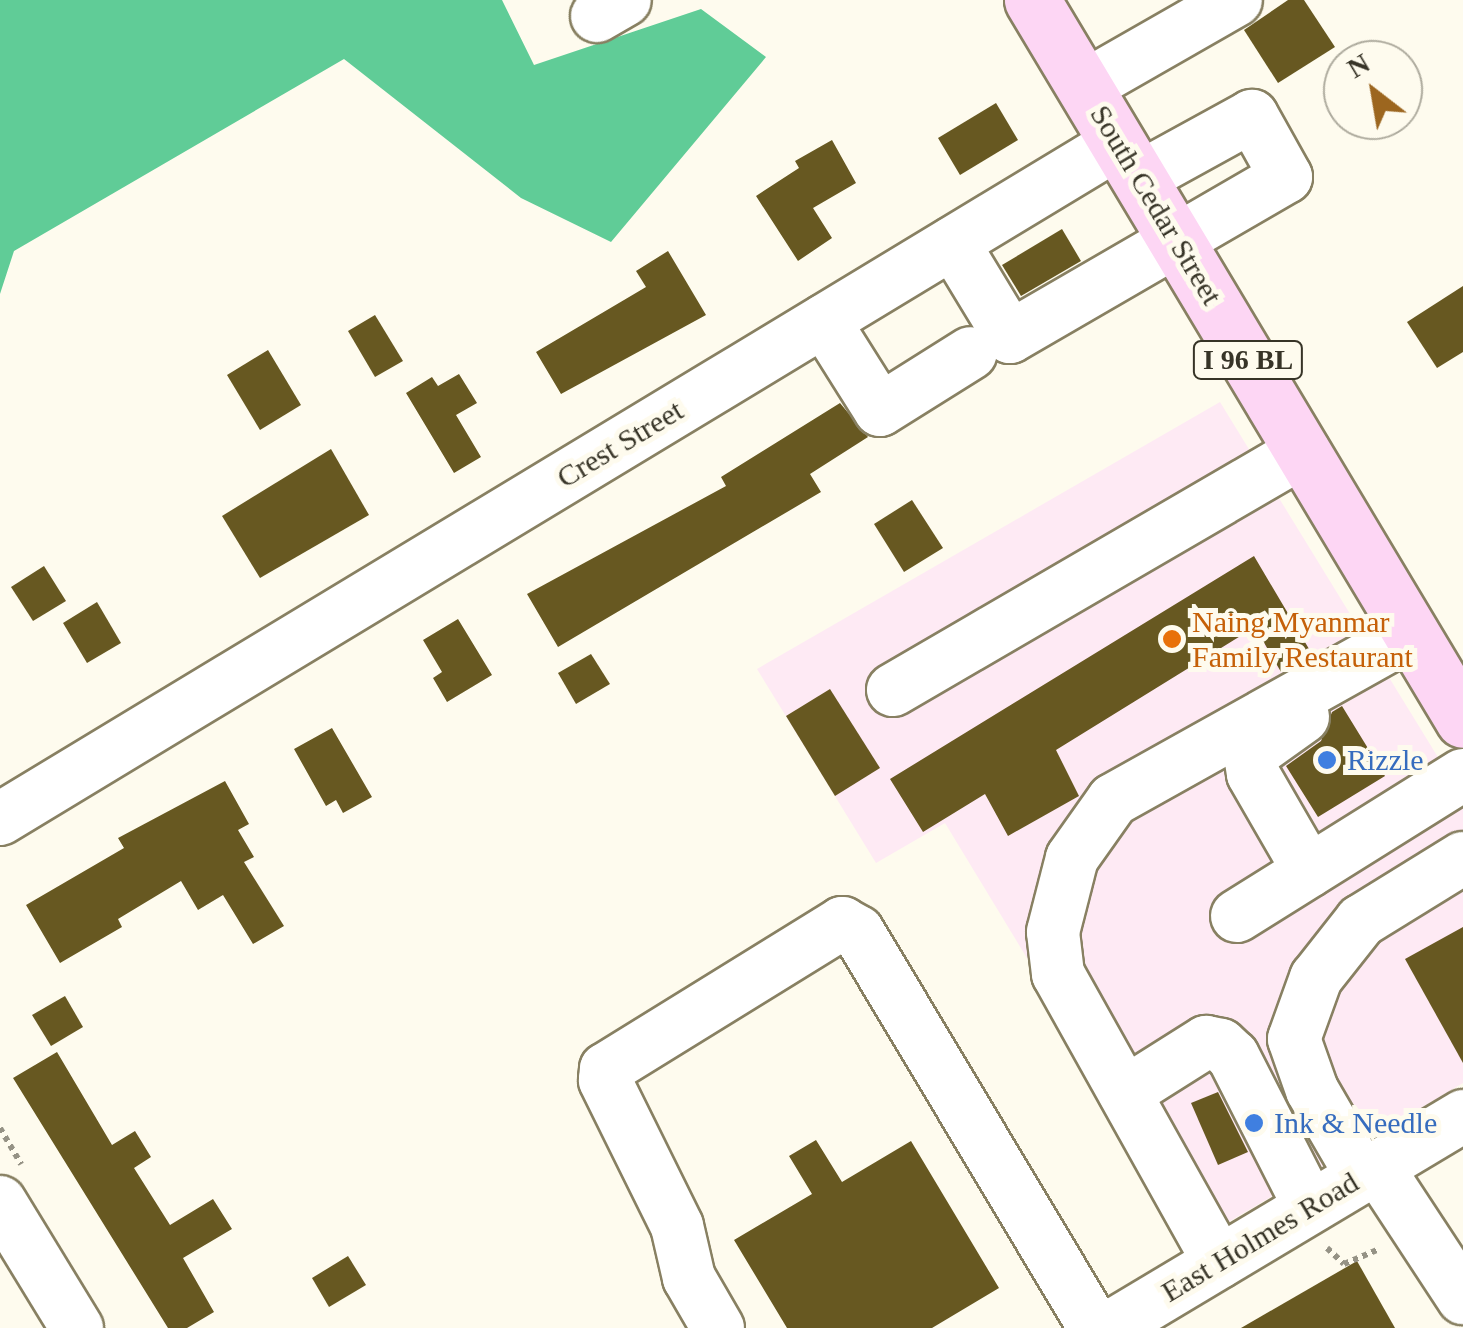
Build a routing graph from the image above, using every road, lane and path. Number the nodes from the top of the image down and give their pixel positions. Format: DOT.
graph roads {
  1 [pos="1236,0"];
  2 [pos="1047,5"];
  3 [pos="1084,87"];
  4 [pos="1128,160"];
  5 [pos="1177,241"];
  6 [pos="953,244"];
  7 [pos="824,321"];
  8 [pos="971,353"];
  9 [pos="1303,451"];
  10 [pos="1416,640"];
  11 [pos="893,690"];
  12 [pos="1463,720"];
  13 [pos="1463,775"];
  14 [pos="0,819"];
  15 [pos="1463,858"];
  16 [pos="1309,871"];
  17 [pos="1237,916"];
  18 [pos="1124,1093"];
  19 [pos="1463,1116"];
  20 [pos="1370,1172"];
  21 [pos="0,1202"];
  22 [pos="1318,1227"];
  23 [pos="1430,1250"];
  24 [pos="1219,1262"];
  25 [pos="1463,1298"];
  26 [pos="1137,1321"];
  27 [pos="76,1328"];
  28 [pos="718,1328"];
  29 [pos="1095,1328"];
  1 -- 3 [label="street"];
  2 -- 3 [label="main road, South Cedar Street / I 96 BL"];
  3 -- 4 [label="main road, South Cedar Street / I 96 BL"];
  4 -- 5 [label="main road, South Cedar Street / I 96 BL"];
  4 -- 5 [label="street, Crest Street"];
  4 -- 6 [label="street, Crest Street"];
  5 -- 6 [label="street"];
  5 -- 9 [label="main road, South Cedar Street / I 96 BL"];
  6 -- 7 [label="street, Crest Street"];
  7 -- 8 [label="street"];
  7 -- 14 [label="street, Crest Street"];
  9 -- 10 [label="main road, South Cedar Street / I 96 BL"];
  9 -- 11 [label="street"];
  10 -- 12 [label="main road, South Cedar Street / I 96 BL"];
  10 -- 16 [label="street"];
  10 -- 18 [label="street"];
  13 -- 16 [label="street"];
  15 -- 20 [label="street"];
  16 -- 17 [label="street"];
  18 -- 22 [label="street"];
  18 -- 24 [label="street"];
  19 -- 20 [label="street, East Holmes Road"];
  20 -- 22 [label="street, East Holmes Road"];
  20 -- 23 [label="street"];
  21 -- 27 [label="street"];
  22 -- 23 [label="path"];
  22 -- 24 [label="street, East Holmes Road"];
  23 -- 25 [label="street"];
  24 -- 26 [label="street, East Holmes Road"];
  28 -- 29 [label="street"];
}
